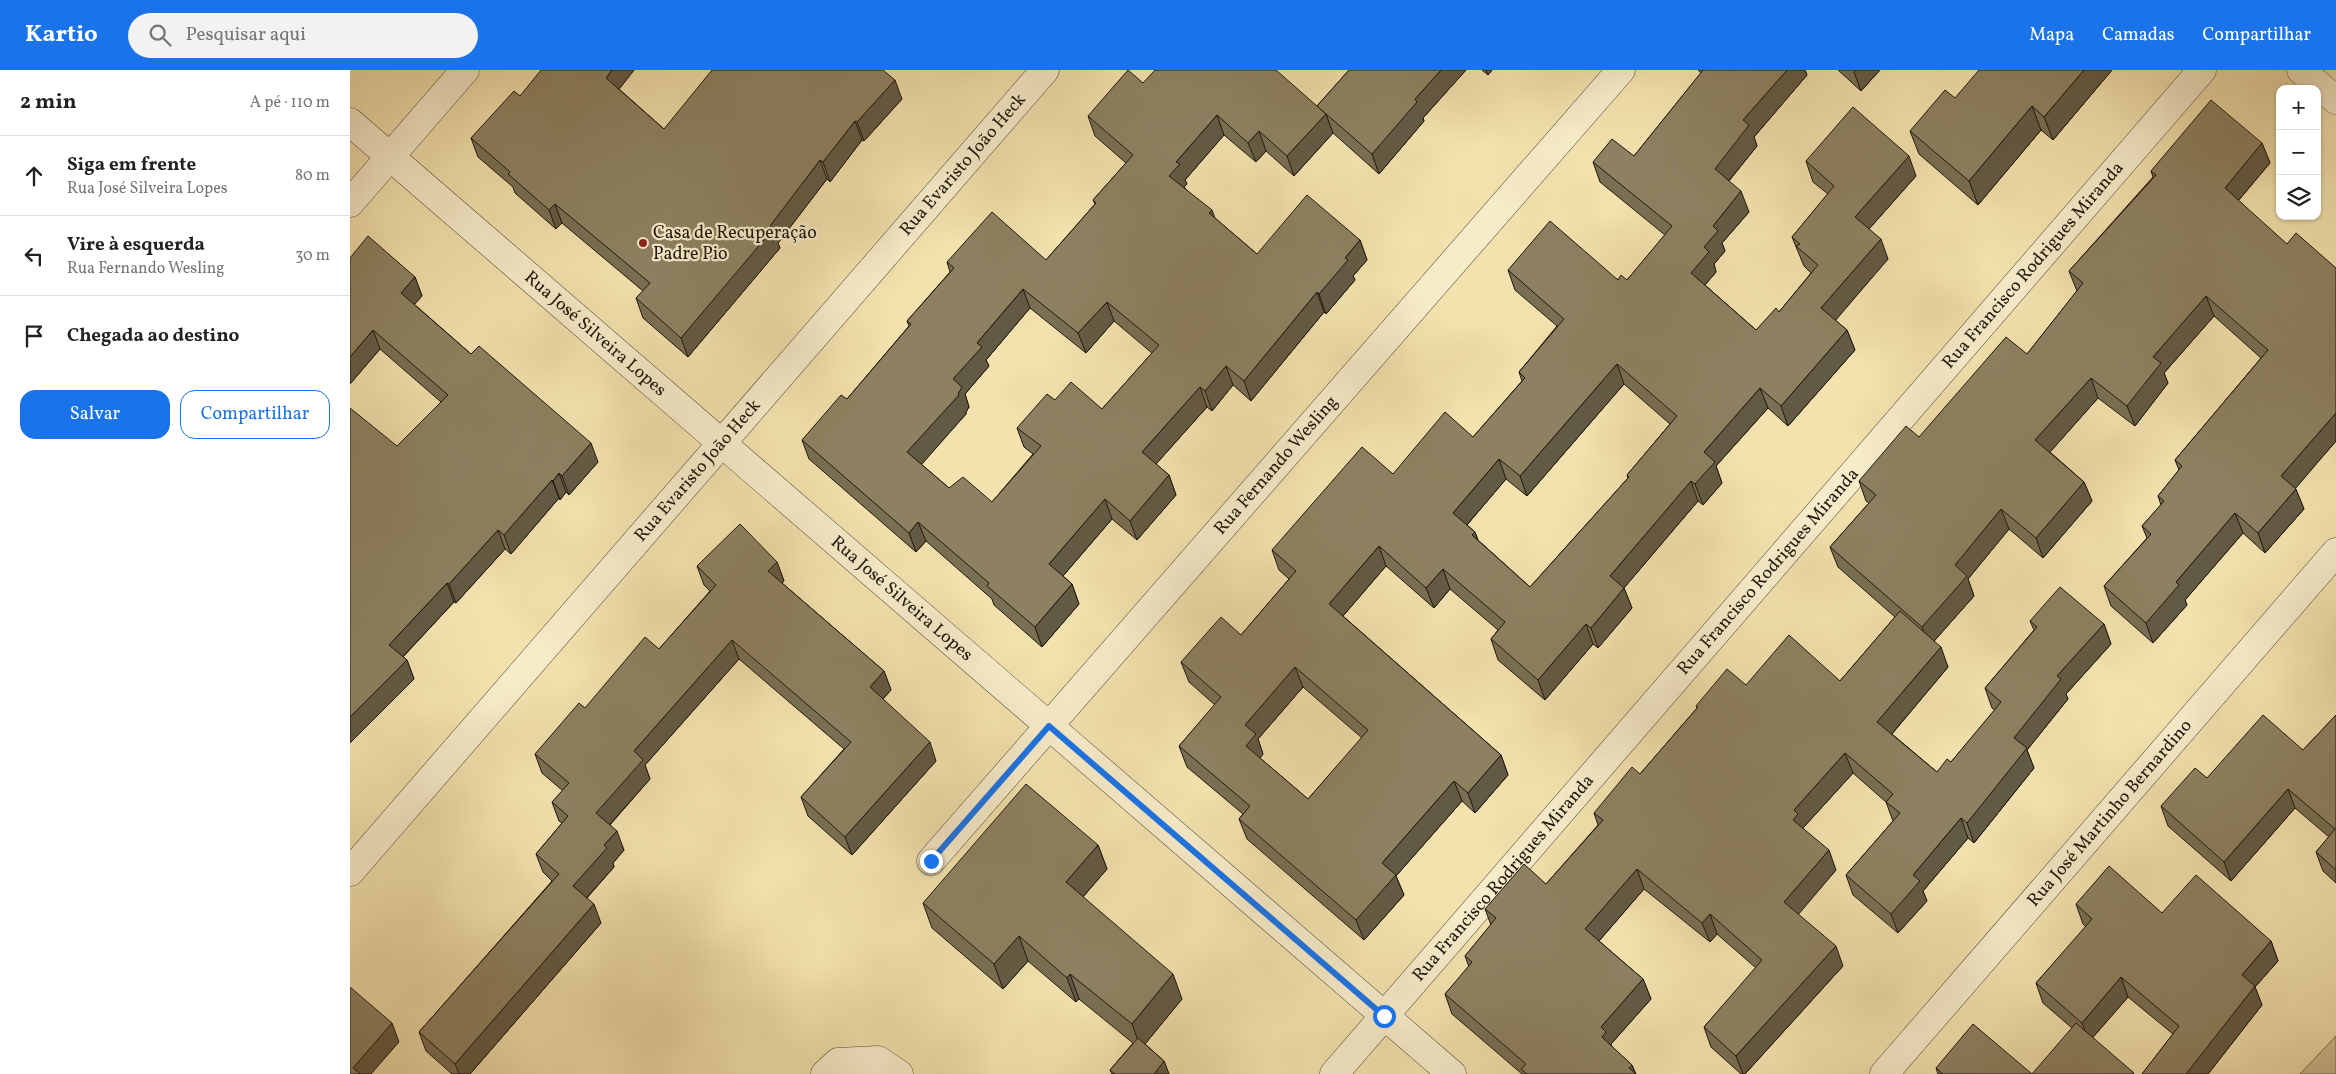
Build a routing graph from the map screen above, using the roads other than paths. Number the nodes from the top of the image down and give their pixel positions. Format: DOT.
graph roads {
  1 [pos="465,70"];
  2 [pos="1045,70"];
  3 [pos="1621,70"];
  4 [pos="2202,70"];
  5 [pos="2301,70"];
  6 [pos="2336,100"];
  7 [pos="350,122"];
  8 [pos="390,157"];
  9 [pos="350,203"];
  10 [pos="722,443"];
  11 [pos="2336,552"];
  12 [pos="1049,726"];
  13 [pos="931,861"];
  14 [pos="350,872"];
  15 [pos="1384,1016"];
  16 [pos="825,1074"];
  17 [pos="899,1074"];
  18 [pos="1334,1074"];
  19 [pos="1452,1074"];
  20 [pos="1884,1074"];
  1 -- 8 [label="street"];
  2 -- 10 [label="street, Rua Evaristo João Heck"];
  3 -- 12 [label="street, Rua Fernando Wesling"];
  4 -- 15 [label="street, Rua Francisco Rodrigues Miranda"];
  5 -- 6 [label="street"];
  7 -- 8 [label="street, Rua José Silveira Lopes"];
  8 -- 9 [label="street"];
  8 -- 10 [label="street, Rua José Silveira Lopes"];
  10 -- 12 [label="street, Rua José Silveira Lopes"];
  10 -- 14 [label="street, Rua Evaristo João Heck"];
  11 -- 20 [label="street, Rua José Martinho Bernardino"];
  12 -- 13 [label="street, Rua Fernando Wesling"];
  12 -- 15 [label="street, Rua José Silveira Lopes"];
  15 -- 18 [label="street, Rua Francisco Rodrigues Miranda"];
  15 -- 19 [label="street, Rua José Silveira Lopes"];
  16 -- 17 [label="street"];
}
